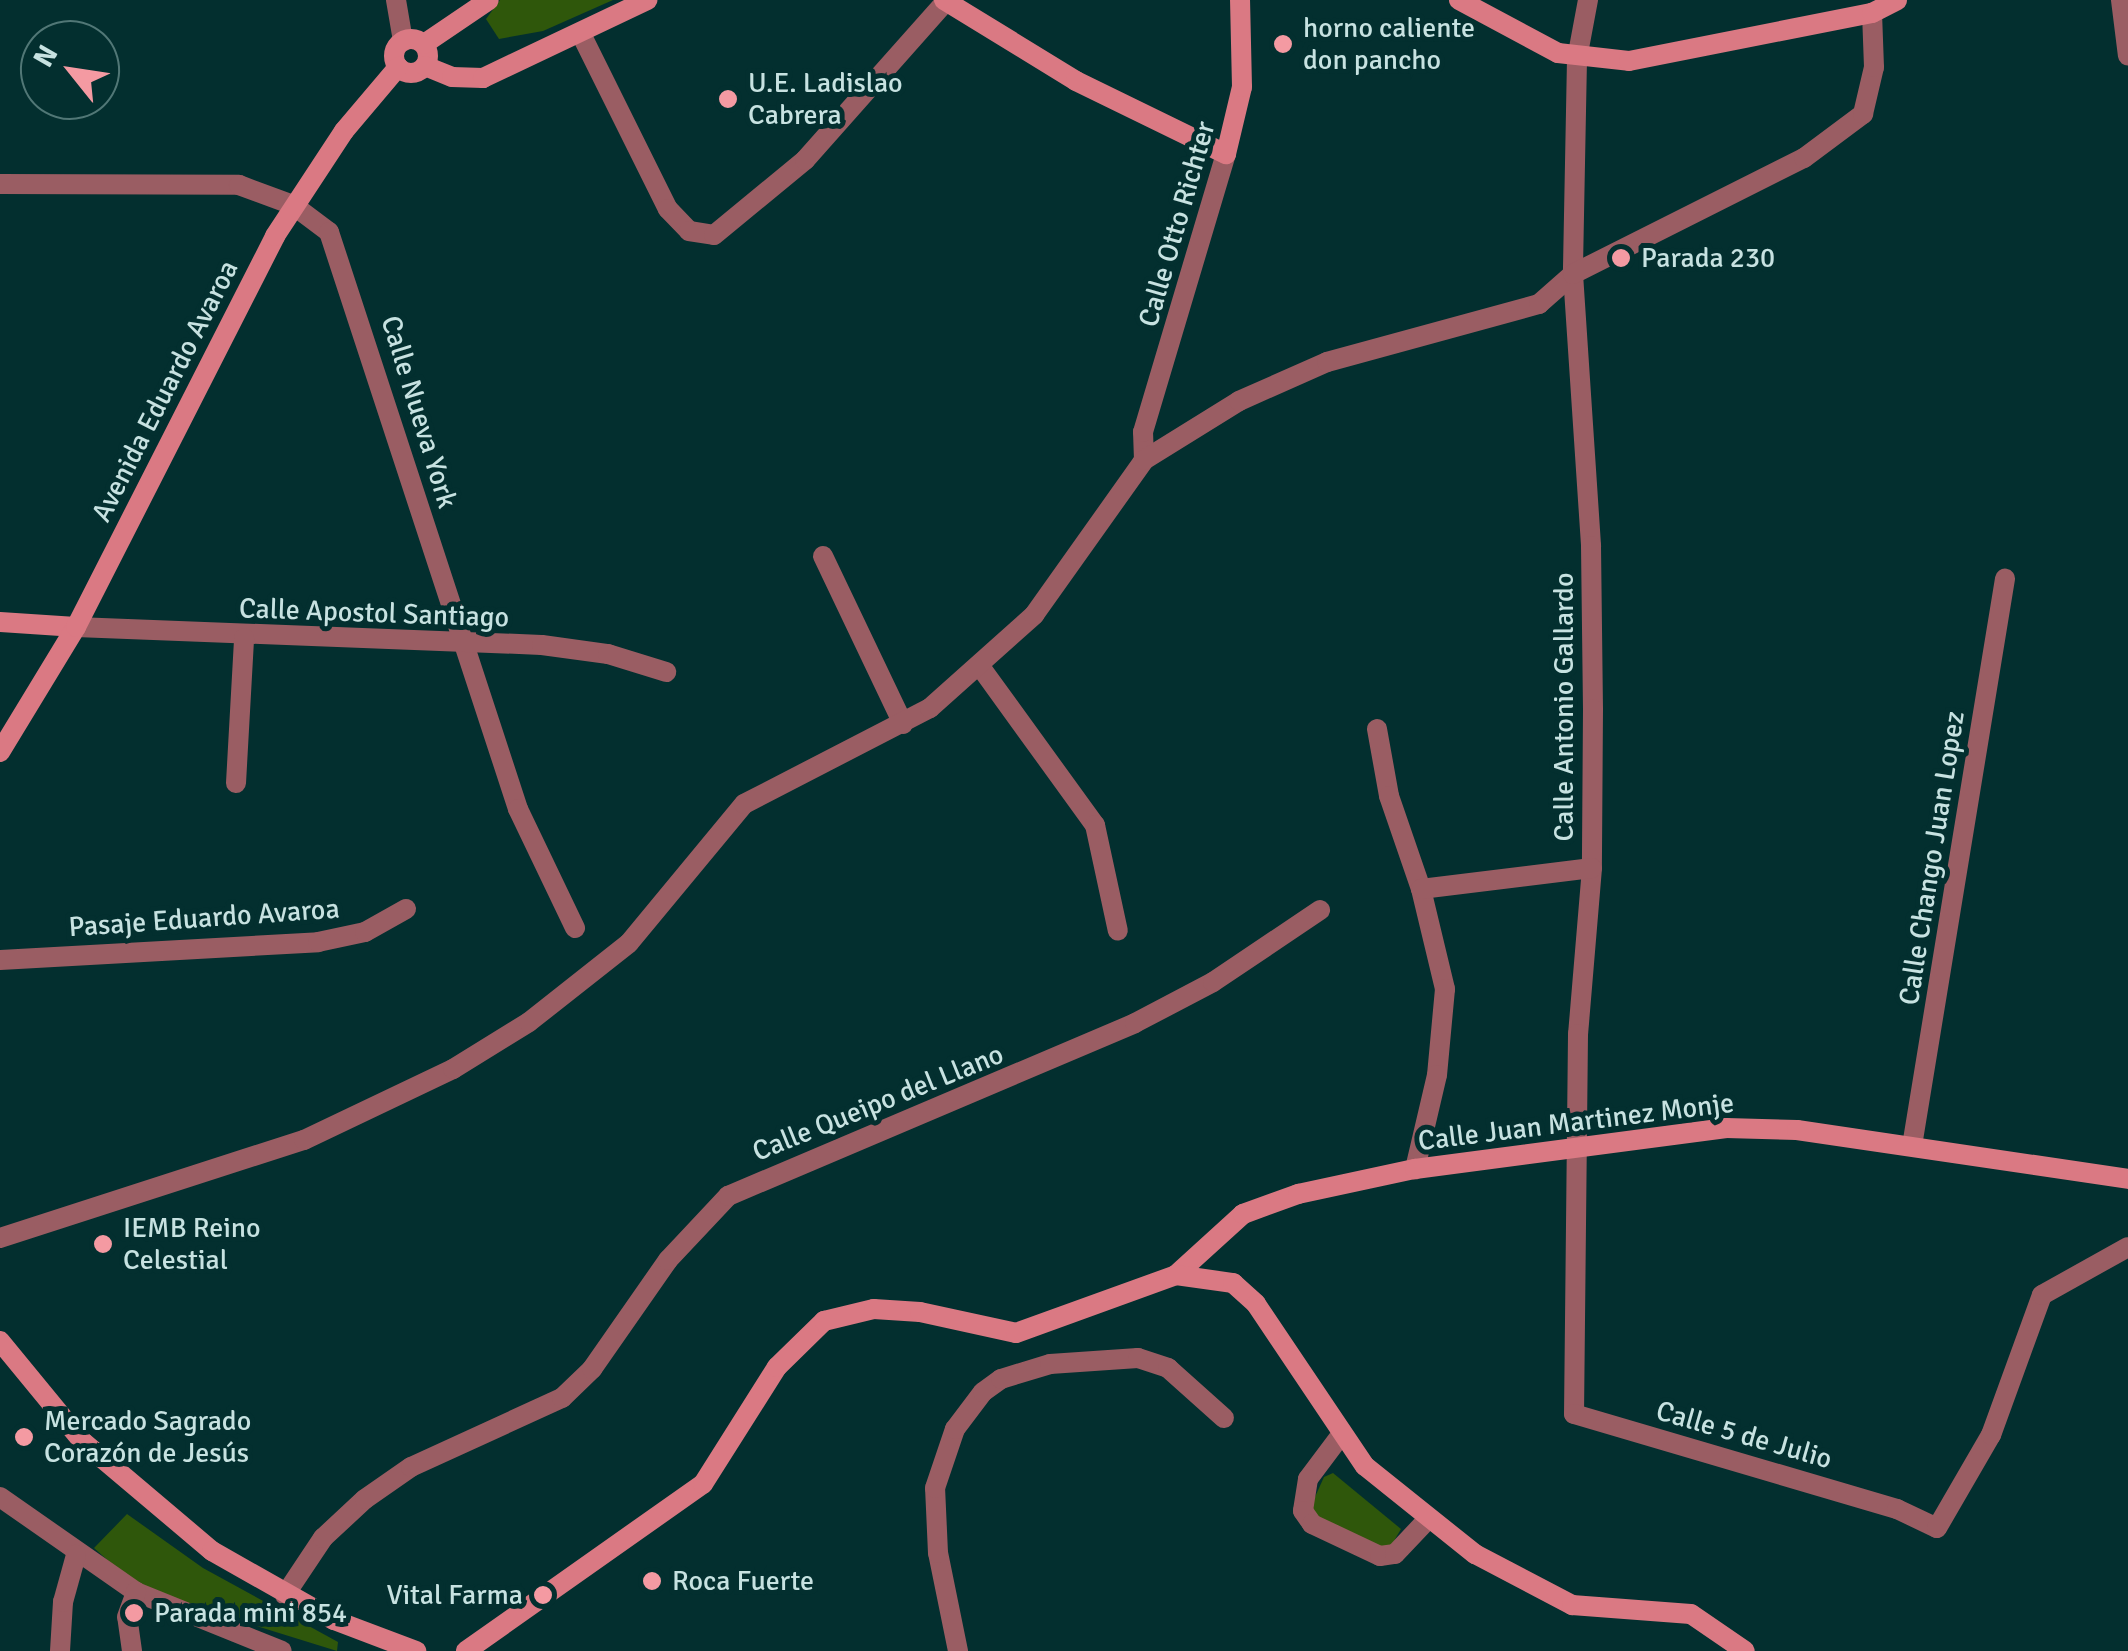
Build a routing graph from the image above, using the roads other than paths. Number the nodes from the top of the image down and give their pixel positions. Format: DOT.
graph roads {
  1 [pos="396,0"];
  2 [pos="489,0"];
  3 [pos="647,0"];
  4 [pos="946,0"];
  5 [pos="1240,0"];
  6 [pos="1460,0"];
  7 [pos="1588,0"];
  8 [pos="1897,0"];
  9 [pos="2122,0"];
  10 [pos="1872,13"];
  11 [pos="582,36"];
  12 [pos="413,42"];
  13 [pos="2128,56"];
  14 [pos="1578,60"];
  15 [pos="425,66"];
  16 [pos="398,67"];
  17 [pos="1226,154"];
  18 [pos="0,184"];
  19 [pos="293,205"];
  20 [pos="1573,274"];
  21 [pos="1144,460"];
  22 [pos="823,556"];
  23 [pos="2005,579"];
  24 [pos="0,622"];
  25 [pos="76,628"];
  26 [pos="244,638"];
  27 [pos="463,645"];
  28 [pos="979,665"];
  29 [pos="666,672"];
  30 [pos="903,724"];
  31 [pos="1377,729"];
  32 [pos="0,752"];
  33 [pos="236,783"];
  34 [pos="1592,868"];
  35 [pos="1422,889"];
  36 [pos="406,908"];
  37 [pos="1320,910"];
  38 [pos="575,928"];
  39 [pos="1118,930"];
  40 [pos="0,960"];
  41 [pos="1912,1146"];
  42 [pos="1576,1148"];
  43 [pos="1415,1170"];
  44 [pos="2128,1179"];
  45 [pos="0,1238"];
  46 [pos="2128,1247"];
  47 [pos="1176,1275"];
  48 [pos="0,1341"];
  49 [pos="1574,1414"];
  50 [pos="1224,1418"];
  51 [pos="1340,1434"];
  52 [pos="0,1497"];
  53 [pos="1427,1520"];
  54 [pos="76,1554"];
  55 [pos="136,1592"];
  56 [pos="285,1595"];
  57 [pos="60,1651"];
  58 [pos="132,1651"];
  59 [pos="282,1651"];
  60 [pos="416,1651"];
  61 [pos="466,1651"];
  62 [pos="958,1651"];
  63 [pos="1745,1651"];
  1 -- 12 [label="street"];
  2 -- 12 [label="street"];
  3 -- 11 [label="street"];
  4 -- 11 [label="street"];
  4 -- 17 [label="street"];
  5 -- 17 [label="street, Calle Otto Richter"];
  6 -- 14 [label="street"];
  7 -- 14 [label="street, Calle Antonio Gallardo"];
  8 -- 10 [label="street"];
  9 -- 13 [label="street"];
  10 -- 14 [label="street"];
  10 -- 20 [label="street"];
  11 -- 15 [label="street"];
  12 -- 15 [label="street"];
  12 -- 16 [label="street"];
  14 -- 20 [label="street, Calle Antonio Gallardo"];
  15 -- 16 [label="street"];
  16 -- 19 [label="street, Avenida Eduardo Avaroa"];
  17 -- 21 [label="street, Calle Otto Richter"];
  18 -- 19 [label="street, Calle Nueva York"];
  19 -- 25 [label="street, Avenida Eduardo Avaroa"];
  19 -- 27 [label="street, Calle Nueva York"];
  20 -- 21 [label="street"];
  20 -- 34 [label="street, Calle Antonio Gallardo"];
  21 -- 28 [label="street"];
  22 -- 30 [label="street"];
  23 -- 41 [label="street, Calle Chango Juan Lopez"];
  24 -- 25 [label="street"];
  25 -- 26 [label="street, Calle Apostol Santiago"];
  25 -- 32 [label="street, Avenida Eduardo Avaroa"];
  26 -- 27 [label="street, Calle Apostol Santiago"];
  26 -- 33 [label="street"];
  27 -- 29 [label="street, Calle Apostol Santiago"];
  27 -- 38 [label="street, Calle Nueva York"];
  28 -- 30 [label="street"];
  28 -- 39 [label="street"];
  30 -- 45 [label="street"];
  31 -- 35 [label="street"];
  34 -- 35 [label="street"];
  34 -- 42 [label="street, Calle Antonio Gallardo"];
  35 -- 43 [label="street"];
  36 -- 40 [label="street, Pasaje Eduardo Avaroa"];
  37 -- 56 [label="street, Calle Queipo del Llano"];
  41 -- 42 [label="street, Calle Juan Martinez Monje"];
  41 -- 44 [label="street, Calle Juan Martinez Monje"];
  42 -- 43 [label="street, Calle Juan Martinez Monje"];
  42 -- 49 [label="street, Calle Antonio Gallardo"];
  43 -- 47 [label="street, Calle Juan Martinez Monje"];
  46 -- 49 [label="street, Calle 5 de Julio"];
  47 -- 51 [label="street"];
  47 -- 61 [label="street"];
  48 -- 56 [label="street"];
  50 -- 62 [label="street"];
  51 -- 53 [label="street"];
  51 -- 53 [label="street"];
  52 -- 54 [label="street"];
  53 -- 63 [label="street"];
  54 -- 55 [label="street"];
  54 -- 57 [label="street"];
  55 -- 58 [label="street"];
  55 -- 59 [label="street"];
  56 -- 60 [label="street"];
}
